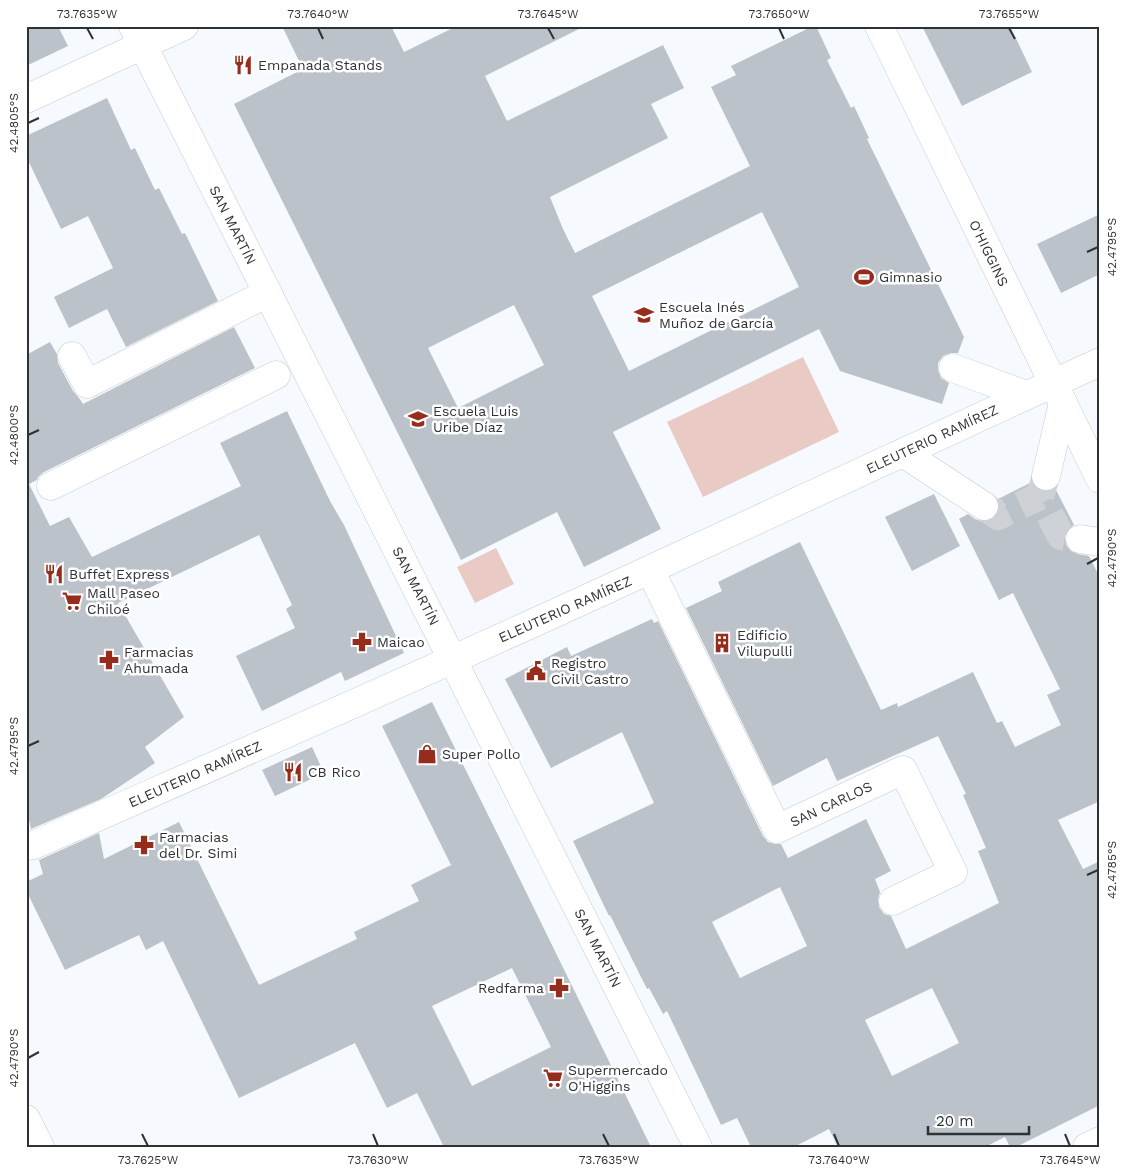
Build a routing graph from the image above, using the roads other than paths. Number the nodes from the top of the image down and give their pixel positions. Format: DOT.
graph roads {
  1 [pos="184,26"];
  2 [pos="879,26"];
  3 [pos="138,36"];
  4 [pos="26,99"];
  5 [pos="268,293"];
  6 [pos="72,356"];
  7 [pos="1100,362"];
  8 [pos="954,368"];
  9 [pos="276,375"];
  10 [pos="1058,393"];
  11 [pos="1026,395"];
  12 [pos="903,453"];
  13 [pos="1046,476"];
  14 [pos="1100,479"];
  15 [pos="51,486"];
  16 [pos="984,506"];
  17 [pos="650,570"];
  18 [pos="452,659"];
  19 [pos="26,846"];
  20 [pos="893,901"];
  21 [pos="26,1119"];
  22 [pos="1100,1141"];
  23 [pos="40,1147"];
  24 [pos="698,1147"];
  25 [pos="1087,1147"];
  1 -- 3 [label="main road"];
  2 -- 10 [label="main road, O'HIGGINS"];
  3 -- 4 [label="main road"];
  3 -- 5 [label="main road, SAN MARTÍN"];
  5 -- 6 [label="main road"];
  5 -- 18 [label="main road, SAN MARTÍN"];
  7 -- 10 [label="main road, ELEUTERIO RAMÍREZ"];
  8 -- 11 [label="main road"];
  9 -- 15 [label="main road"];
  10 -- 11 [label="main road, ELEUTERIO RAMÍREZ"];
  10 -- 13 [label="main road"];
  10 -- 14 [label="main road, O'HIGGINS"];
  11 -- 12 [label="main road, ELEUTERIO RAMÍREZ"];
  12 -- 16 [label="main road"];
  12 -- 17 [label="main road, ELEUTERIO RAMÍREZ"];
  17 -- 18 [label="main road, ELEUTERIO RAMÍREZ"];
  17 -- 20 [label="main road, SAN CARLOS"];
  18 -- 19 [label="main road, ELEUTERIO RAMÍREZ"];
  18 -- 24 [label="main road, SAN MARTÍN"];
  21 -- 23 [label="main road"];
  22 -- 25 [label="main road"];
}
